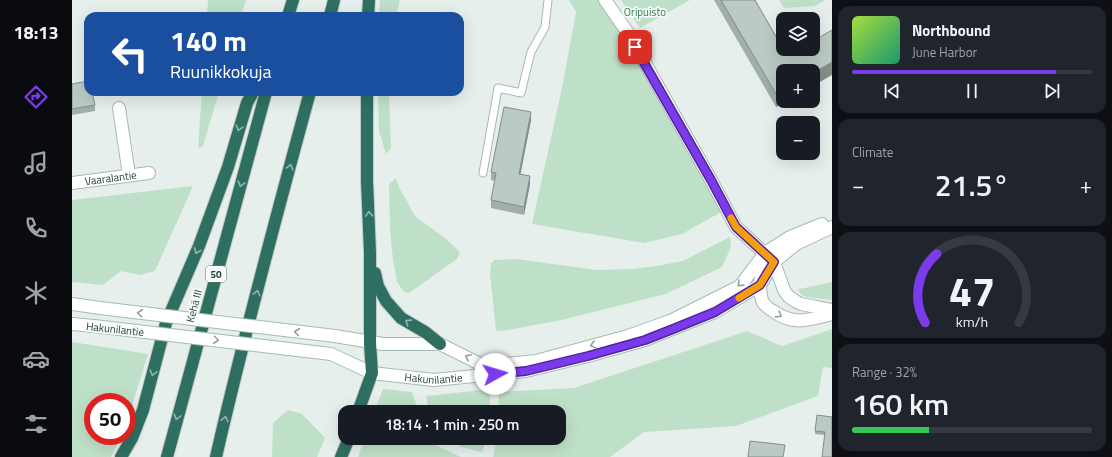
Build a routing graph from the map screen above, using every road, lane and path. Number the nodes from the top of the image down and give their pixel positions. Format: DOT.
graph roads {
  1 [pos="293,0"];
  2 [pos="334,0"];
  3 [pos="369,0"];
  4 [pos="548,0"];
  5 [pos="605,0"];
  6 [pos="289,12"];
  7 [pos="331,12"];
  8 [pos="368,12"];
  9 [pos="251,96"];
  10 [pos="265,96"];
  11 [pos="309,96"];
  12 [pos="367,96"];
  13 [pos="119,108"];
  14 [pos="150,173"];
  15 [pos="483,173"];
  16 [pos="129,175"];
  17 [pos="72,183"];
  18 [pos="832,220"];
  19 [pos="832,227"];
  20 [pos="370,253"];
  21 [pos="769,258"];
  22 [pos="760,285"];
  23 [pos="72,304"];
  24 [pos="832,310"];
  25 [pos="832,314"];
  26 [pos="72,324"];
  27 [pos="370,343"];
  28 [pos="440,344"];
  29 [pos="372,373"];
  30 [pos="361,405"];
  31 [pos="346,445"];
  32 [pos="121,457"];
  33 [pos="167,457"];
  34 [pos="216,457"];
  35 [pos="341,457"];
  1 -- 6 [label="highway"];
  2 -- 7 [label="highway"];
  3 -- 8 [label="highway"];
  4 -- 15 [label="lane"];
  5 -- 21 [label="main road"];
  9 -- 32 [label="highway, one-way"];
  10 -- 33 [label="highway, Kehä III / 50, one-way"];
  34 -- 11 [label="highway, one-way"];
  20 -- 12 [label="highway, one-way"];
  13 -- 16 [label="main road"];
  14 -- 16 [label="main road, Vaaralantie"];
  16 -- 17 [label="main road, Vaaralantie"];
  18 -- 21 [label="main road, Hakunilantie"];
  19 -- 21 [label="main road, Hakunilantie"];
  20 -- 27 [label="highway"];
  28 -- 20 [label="highway, one-way"];
  21 -- 22 [label="main road"];
  21 -- 24 [label="main road"];
  21 -- 28 [label="main road, Hakunilantie, one-way"];
  22 -- 25 [label="main road, one-way"];
  22 -- 29 [label="main road, Hakunilantie"];
  27 -- 23 [label="main road, Hakunilantie, one-way, bridge"];
  26 -- 29 [label="main road, Hakunilantie, one-way, bridge"];
  27 -- 28 [label="main road, Hakunilantie"];
  27 -- 29 [label="highway"];
  29 -- 30 [label="highway"];
  31 -- 35 [label="highway"];
}
